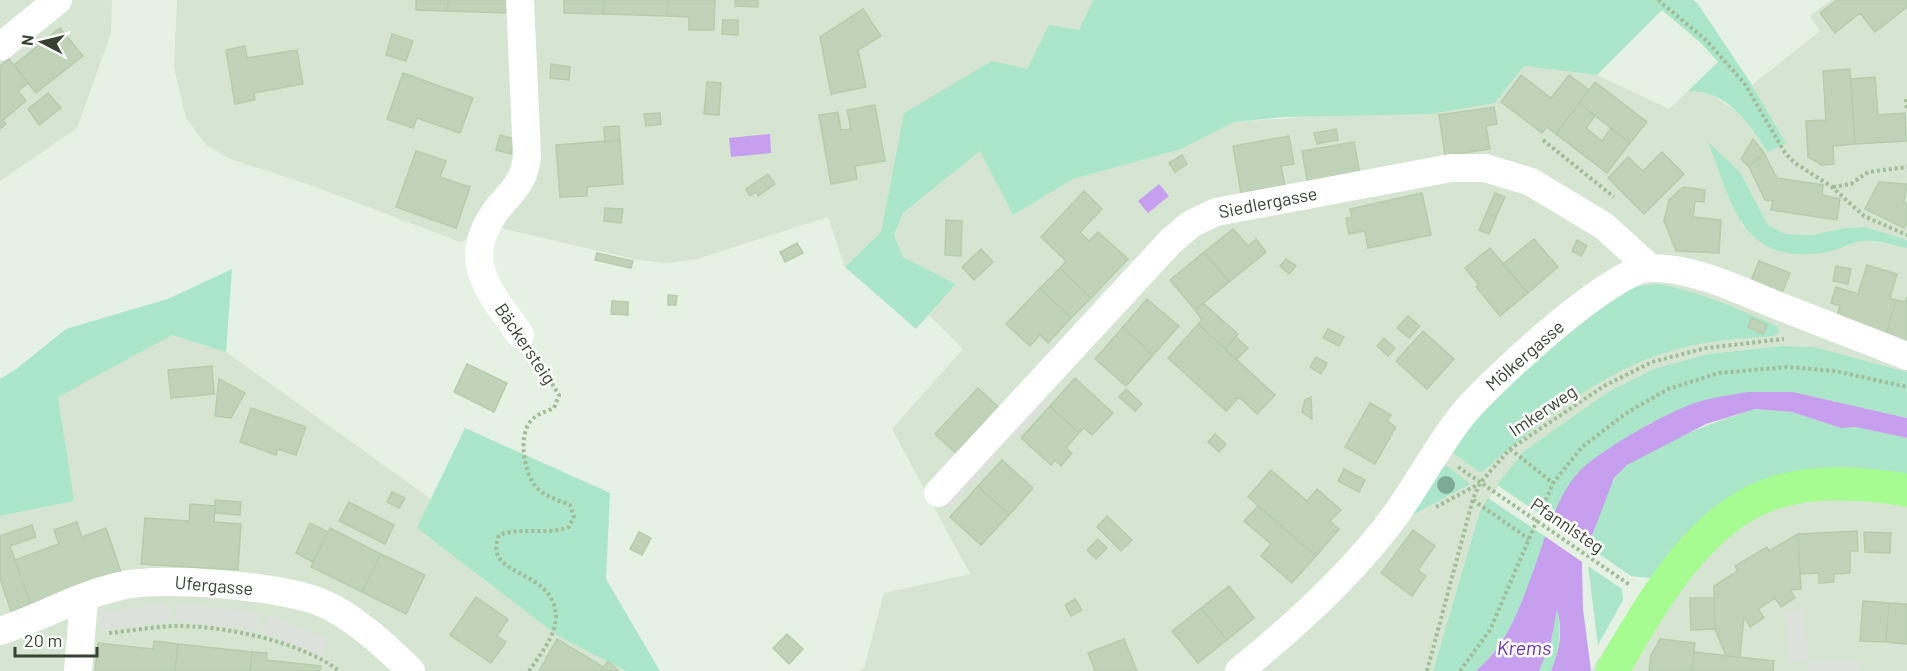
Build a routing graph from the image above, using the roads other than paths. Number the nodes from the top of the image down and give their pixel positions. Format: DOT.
graph roads {
  1 [pos="58,0"];
  2 [pos="520,0"];
  3 [pos="0,46"];
  4 [pos="1648,267"];
  5 [pos="520,335"];
  6 [pos="1907,356"];
  7 [pos="1907,490"];
  8 [pos="938,493"];
  9 [pos="84,600"];
  10 [pos="0,631"];
  11 [pos="403,668"];
  12 [pos="78,671"];
  13 [pos="1239,671"];
  14 [pos="1612,671"];
  1 -- 3 [label="street"];
  2 -- 5 [label="street, Bäckersteig"];
  4 -- 6 [label="street"];
  4 -- 8 [label="street, Siedlergasse"];
  4 -- 13 [label="street, Mölkergasse"];
  7 -- 14 [label="main road"];
  9 -- 10 [label="street, Ufergasse"];
  9 -- 11 [label="street, Ufergasse"];
  9 -- 12 [label="street"];
}
